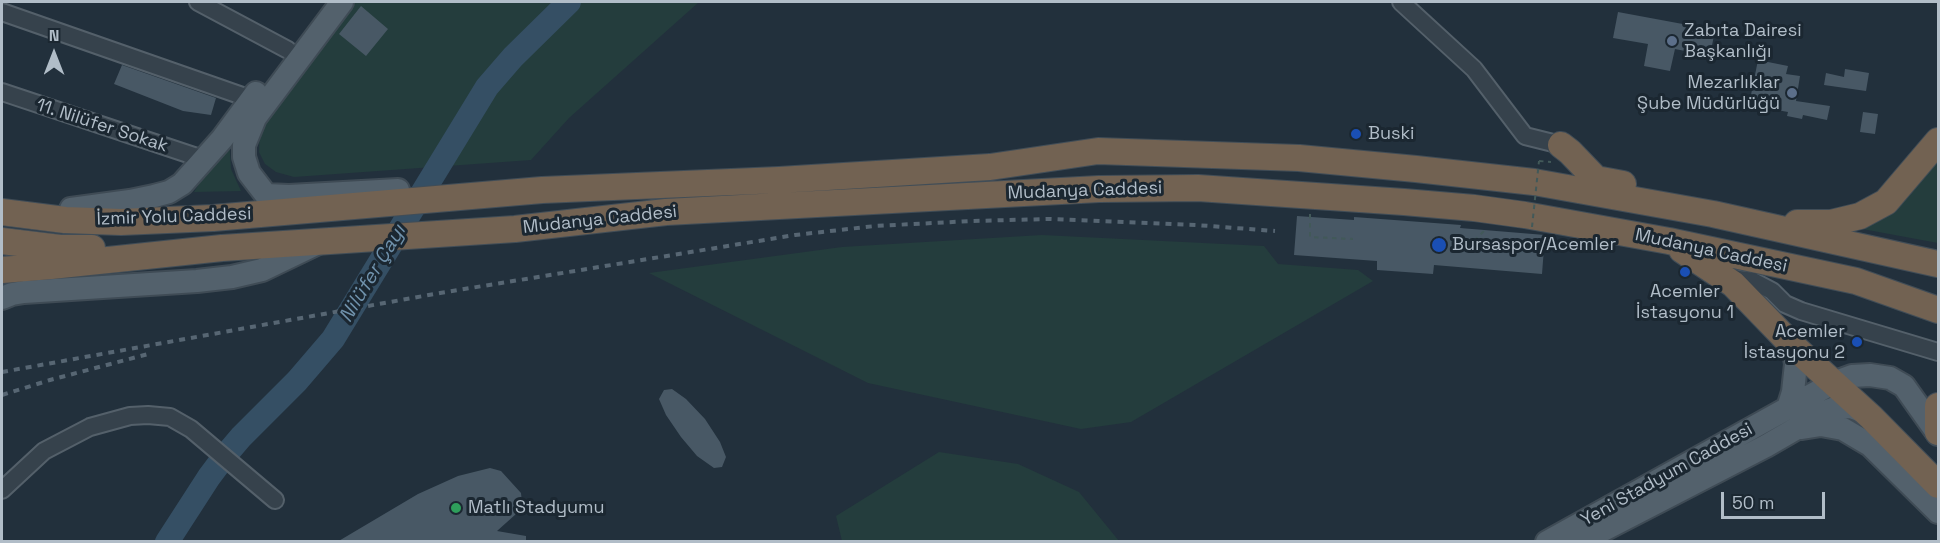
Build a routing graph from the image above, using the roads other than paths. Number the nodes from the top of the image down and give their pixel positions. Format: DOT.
graph roads {
  1 [pos="324,2"];
  2 [pos="342,2"];
  3 [pos="1401,2"];
  4 [pos="207,3"];
  5 [pos="2,12"];
  6 [pos="288,50"];
  7 [pos="2,92"];
  8 [pos="251,99"];
  9 [pos="1938,141"];
  10 [pos="1561,145"];
  11 [pos="197,166"];
  12 [pos="542,186"];
  13 [pos="2,202"];
  14 [pos="346,202"];
  15 [pos="71,209"];
  16 [pos="2,212"];
  17 [pos="1712,214"];
  18 [pos="2,241"];
  19 [pos="328,241"];
  20 [pos="1669,241"];
  21 [pos="222,248"];
  22 [pos="1938,264"];
  23 [pos="2,270"];
  24 [pos="1721,276"];
  25 [pos="2,298"];
  26 [pos="1938,310"];
  27 [pos="1793,346"];
  28 [pos="1938,352"];
  29 [pos="1833,383"];
  30 [pos="1938,406"];
  31 [pos="1788,408"];
  32 [pos="1867,413"];
  33 [pos="1798,428"];
  34 [pos="1938,433"];
  35 [pos="1938,485"];
  36 [pos="2,490"];
  37 [pos="275,500"];
  38 [pos="1938,512"];
  39 [pos="1547,542"];
  40 [pos="1580,542"];
  1 -- 6 [label="main road"];
  2 -- 12 [label="main road"];
  3 -- 10 [label="street"];
  4 -- 6 [label="street"];
  5 -- 8 [label="street"];
  6 -- 8 [label="main road"];
  7 -- 11 [label="street, 11. Nilüfer Sokak"];
  8 -- 11 [label="main road"];
  9 -- 17 [label="highway"];
  10 -- 17 [label="highway"];
  11 -- 15 [label="main road"];
  12 -- 14 [label="highway, Mudanya Caddesi"];
  12 -- 17 [label="highway, Mudanya Caddesi"];
  13 -- 15 [label="highway"];
  14 -- 15 [label="highway"];
  14 -- 16 [label="highway, İzmir Yolu Caddesi"];
  17 -- 22 [label="highway, Mudanya Caddesi"];
  18 -- 21 [label="highway, İzmir Yolu Caddesi"];
  19 -- 20 [label="highway, Mudanya Caddesi"];
  19 -- 21 [label="highway, Mudanya Caddesi"];
  19 -- 25 [label="main road"];
  20 -- 24 [label="highway"];
  20 -- 26 [label="highway, Mudanya Caddesi"];
  21 -- 23 [label="highway"];
  24 -- 27 [label="highway"];
  24 -- 28 [label="street"];
  27 -- 29 [label="highway"];
  27 -- 31 [label="main road"];
  29 -- 31 [label="main road, Yeni Stadyum Caddesi"];
  29 -- 32 [label="highway"];
  29 -- 34 [label="main road, Yeni Stadyum Caddesi"];
  30 -- 34 [label="highway"];
  31 -- 39 [label="main road, Yeni Stadyum Caddesi"];
  32 -- 33 [label="main road, Yeni Stadyum Caddesi"];
  32 -- 35 [label="highway"];
  33 -- 38 [label="main road"];
  33 -- 40 [label="main road, Yeni Stadyum Caddesi"];
  36 -- 37 [label="street"];
}
